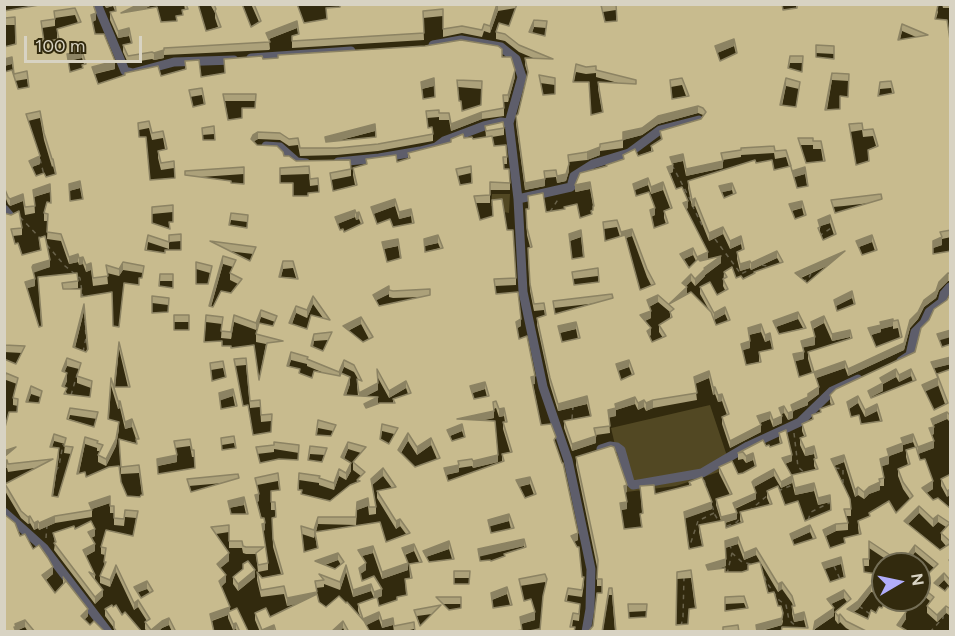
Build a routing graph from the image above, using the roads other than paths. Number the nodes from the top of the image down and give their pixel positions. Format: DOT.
graph roads {
  1 [pos="97,4"];
  2 [pos="425,47"];
  3 [pos="366,50"];
  4 [pos="699,120"];
  5 [pos="509,123"];
  6 [pos="258,146"];
  7 [pos="316,163"];
  8 [pos="327,163"];
  9 [pos="518,199"];
  10 [pos="951,287"];
  11 [pos="893,364"];
  12 [pos="863,377"];
  13 [pos="590,453"];
  14 [pos="580,457"];
  15 [pos="568,460"];
  16 [pos="4,512"];
  17 [pos="108,632"];
  18 [pos="586,632"];
  1 -- 3 [label="street"];
  2 -- 5 [label="street"];
  4 -- 9 [label="street"];
  5 -- 8 [label="street"];
  5 -- 9 [label="street"];
  6 -- 7 [label="street"];
  9 -- 15 [label="street"];
  10 -- 11 [label="street"];
  12 -- 13 [label="street"];
  14 -- 15 [label="street"];
  15 -- 18 [label="street"];
  16 -- 17 [label="street"];
}
